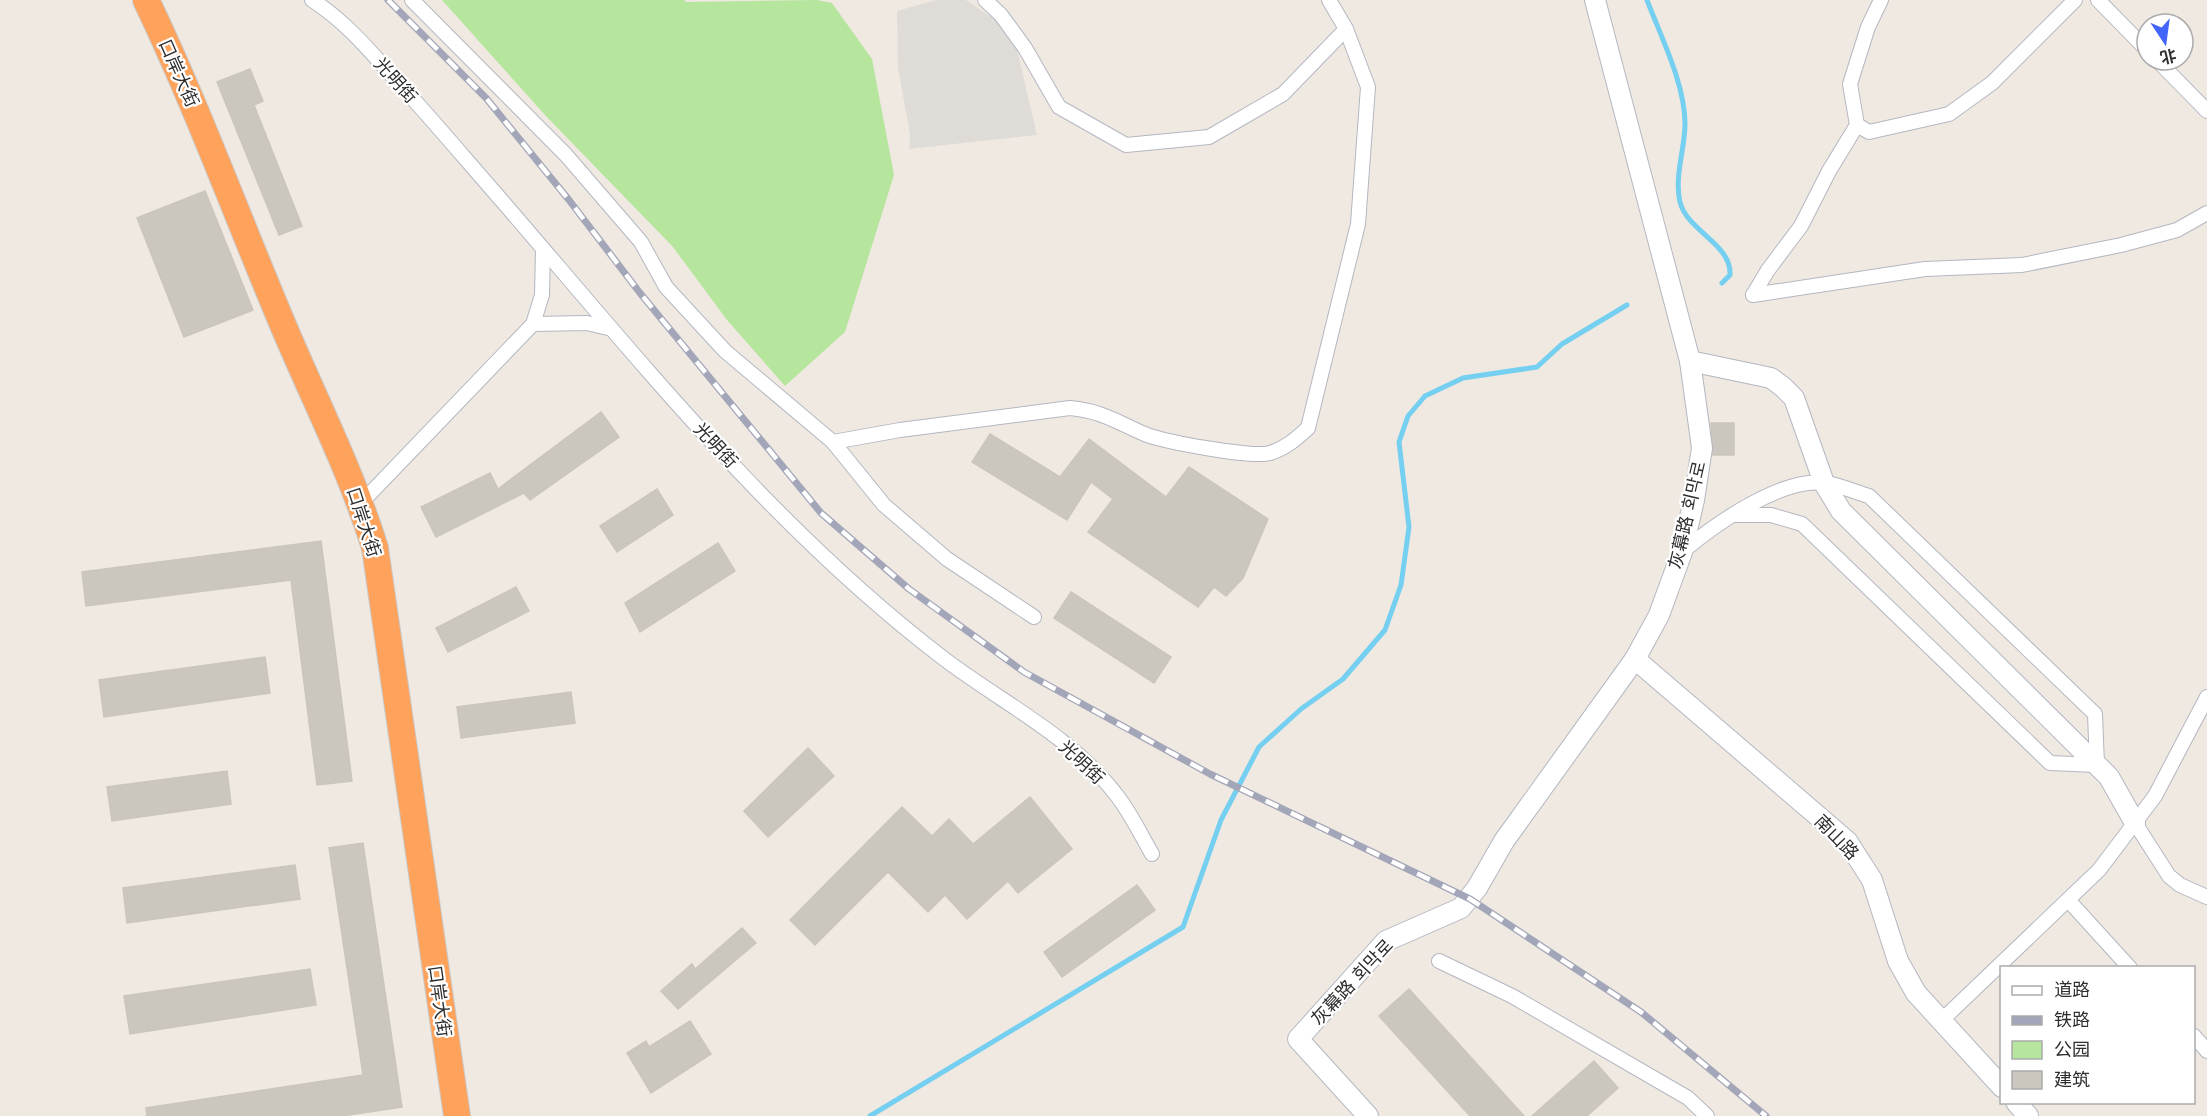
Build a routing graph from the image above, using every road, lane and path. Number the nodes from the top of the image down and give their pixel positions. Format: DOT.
graph roads {
  1 [pos="146,0"];
  2 [pos="312,0"];
  3 [pos="412,0"];
  4 [pos="985,0"];
  5 [pos="1329,0"];
  6 [pos="1595,0"];
  7 [pos="1881,0"];
  8 [pos="2075,0"];
  9 [pos="2098,0"];
  10 [pos="1346,29"];
  11 [pos="2135,38"];
  12 [pos="2169,72"];
  13 [pos="2207,111"];
  14 [pos="1857,125"];
  15 [pos="2207,213"];
  16 [pos="543,249"];
  17 [pos="533,324"];
  18 [pos="608,328"];
  19 [pos="1690,361"];
  20 [pos="833,442"];
  21 [pos="1824,483"];
  22 [pos="361,503"];
  23 [pos="1735,515"];
  24 [pos="1682,552"];
  25 [pos="1034,617"];
  26 [pos="1635,659"];
  27 [pos="2207,697"];
  28 [pos="2097,765"];
  29 [pos="2135,823"];
  30 [pos="1152,854"];
  31 [pos="2207,897"];
  32 [pos="2068,901"];
  33 [pos="1439,961"];
  34 [pos="2128,966"];
  35 [pos="1942,1020"];
  36 [pos="2195,1038"];
  37 [pos="2207,1051"];
  38 [pos="2000,1086"];
  39 [pos="2018,1104"];
  40 [pos="457,1116"];
  41 [pos="1368,1116"];
  42 [pos="1707,1116"];
  43 [pos="2028,1116"];
  1 -- 22 [label="highway, 口岸大街"];
  2 -- 16 [label="street, 光明街"];
  3 -- 20 [label="street"];
  4 -- 10 [label="street"];
  5 -- 10 [label="street"];
  6 -- 19 [label="street, 灰幕路 회막로"];
  7 -- 14 [label="street"];
  8 -- 14 [label="street"];
  9 -- 11 [label="street"];
  10 -- 20 [label="street"];
  12 -- 13 [label="street"];
  14 -- 15 [label="street"];
  16 -- 17 [label="street"];
  16 -- 18 [label="street, 光明街"];
  17 -- 18 [label="street"];
  17 -- 22 [label="street"];
  18 -- 30 [label="street, 光明街"];
  19 -- 21 [label="street"];
  19 -- 24 [label="street, 灰幕路 회막로"];
  20 -- 25 [label="street"];
  21 -- 23 [label="street"];
  21 -- 28 [label="street"];
  21 -- 28 [label="street"];
  22 -- 40 [label="highway, 口岸大街"];
  23 -- 24 [label="street"];
  23 -- 28 [label="street"];
  24 -- 26 [label="street, 灰幕路 회막로"];
  26 -- 35 [label="street, 南山路"];
  26 -- 41 [label="street, 灰幕路 회막로"];
  27 -- 29 [label="street"];
  28 -- 29 [label="street"];
  29 -- 31 [label="street"];
  29 -- 32 [label="street"];
  32 -- 34 [label="street"];
  32 -- 35 [label="street"];
  33 -- 42 [label="street"];
  35 -- 38 [label="street, 南山路"];
  36 -- 37 [label="street"];
  39 -- 43 [label="street"];
}
